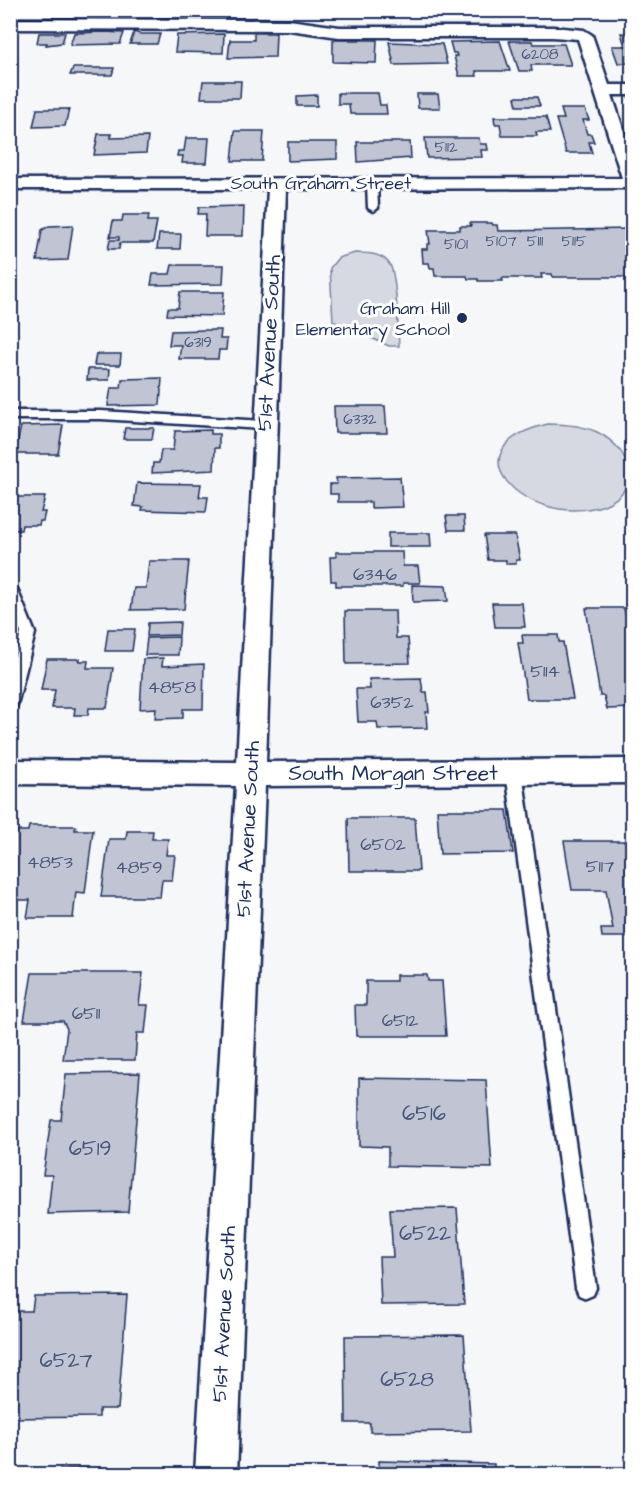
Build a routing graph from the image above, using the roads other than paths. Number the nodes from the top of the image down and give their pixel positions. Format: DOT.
graph roads {
  1 [pos="289,18"];
  2 [pos="10,24"];
  3 [pos="602,90"];
  4 [pos="633,90"];
  5 [pos="633,182"];
  6 [pos="276,183"];
  7 [pos="372,183"];
  8 [pos="10,184"];
  9 [pos="373,208"];
  10 [pos="10,415"];
  11 [pos="264,425"];
  12 [pos="10,589"];
  13 [pos="10,705"];
  14 [pos="633,771"];
  15 [pos="10,772"];
  16 [pos="514,772"];
  17 [pos="250,774"];
  18 [pos="586,1288"];
  19 [pos="216,1474"];
  1 -- 2 [label="street"];
  1 -- 3 [label="street"];
  3 -- 4 [label="street"];
  3 -- 5 [label="street"];
  5 -- 7 [label="street, South Graham Street"];
  6 -- 7 [label="street, South Graham Street"];
  6 -- 8 [label="street, South Graham Street"];
  6 -- 11 [label="street, 51st Avenue South"];
  7 -- 9 [label="lane"];
  10 -- 11 [label="lane"];
  11 -- 17 [label="street, 51st Avenue South"];
  12 -- 13 [label="lane"];
  14 -- 16 [label="street, South Morgan Street"];
  15 -- 17 [label="street, South Morgan Street"];
  16 -- 17 [label="street, South Morgan Street"];
  16 -- 18 [label="lane"];
  17 -- 19 [label="street, 51st Avenue South"];
}
